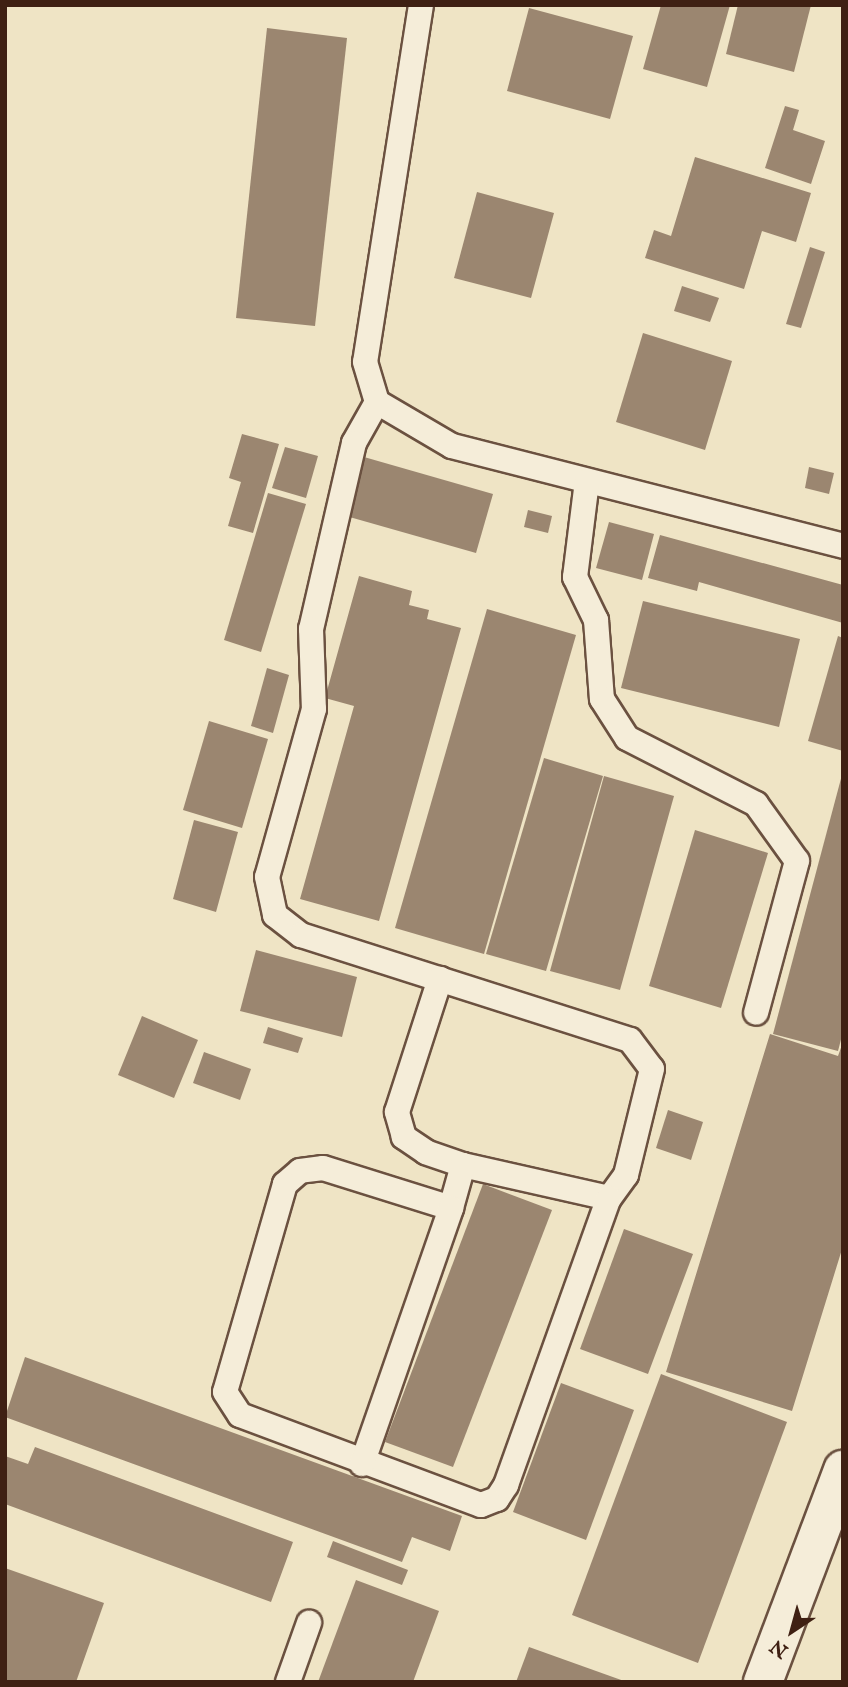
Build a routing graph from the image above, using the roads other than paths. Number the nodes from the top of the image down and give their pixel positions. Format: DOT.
graph roads {
  1 [pos="421,5"];
  2 [pos="377,402"];
  3 [pos="587,481"];
  4 [pos="843,546"];
  5 [pos="440,979"];
  6 [pos="756,1013"];
  7 [pos="463,1165"];
  8 [pos="609,1198"];
  9 [pos="451,1208"];
  10 [pos="362,1464"];
  11 [pos="843,1470"];
  12 [pos="309,1623"];
  13 [pos="288,1682"];
  14 [pos="763,1682"];
  1 -- 2 [label="lane"];
  2 -- 3 [label="lane"];
  2 -- 5 [label="lane"];
  3 -- 4 [label="lane"];
  3 -- 6 [label="lane"];
  5 -- 7 [label="lane"];
  5 -- 8 [label="lane"];
  7 -- 8 [label="lane"];
  7 -- 9 [label="lane"];
  8 -- 10 [label="lane"];
  9 -- 10 [label="lane"];
  9 -- 10 [label="lane"];
  11 -- 14 [label="main road"];
  12 -- 13 [label="lane"];
}
